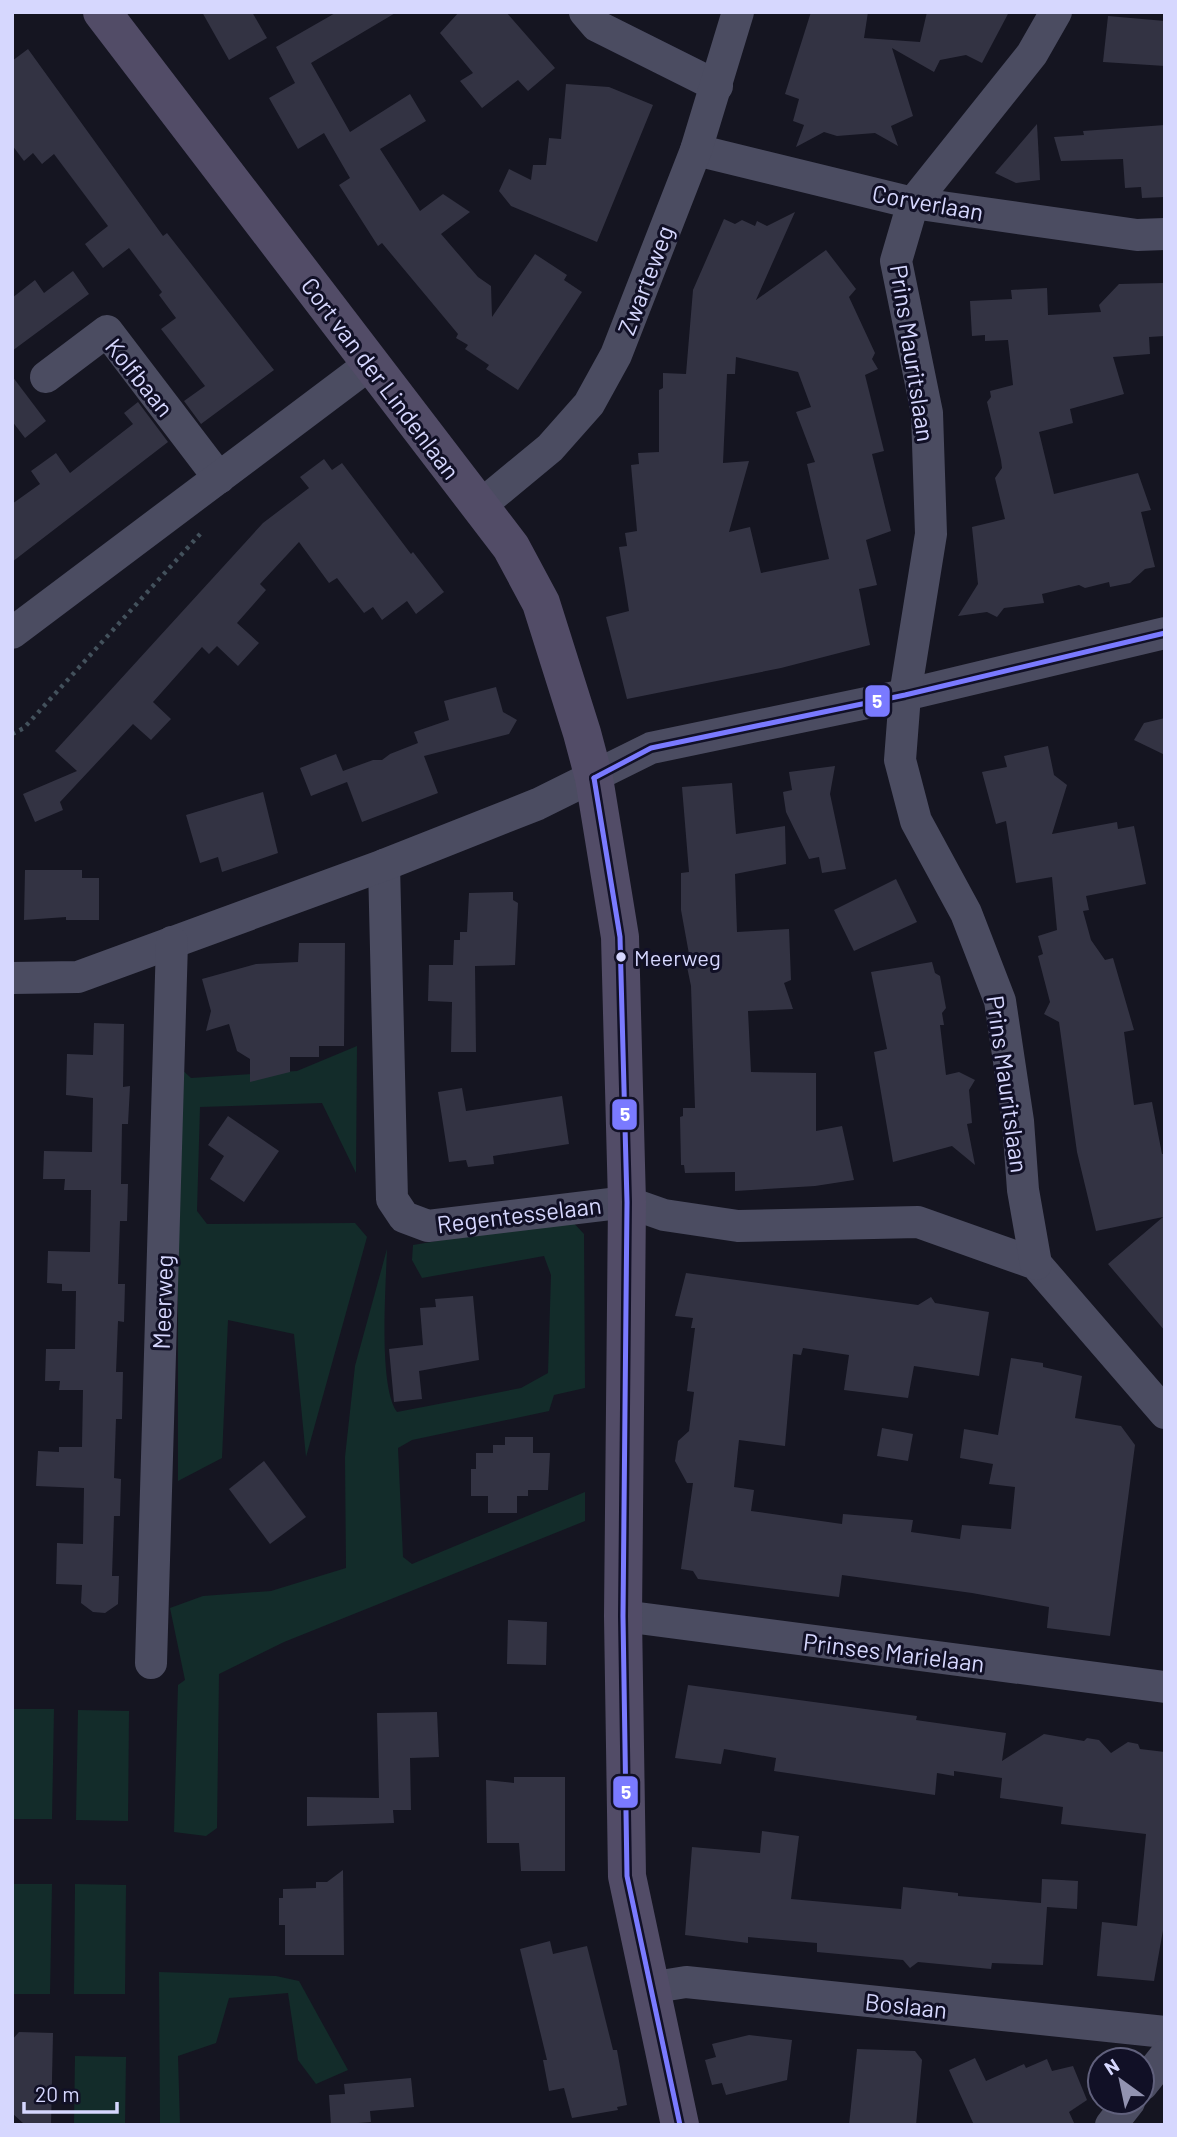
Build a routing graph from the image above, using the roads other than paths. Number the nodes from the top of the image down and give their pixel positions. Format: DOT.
graph roads {
  1 [pos="102,12"];
  2 [pos="585,12"];
  3 [pos="738,12"];
  4 [pos="1056,12"];
  5 [pos="717,86"];
  6 [pos="696,150"];
  7 [pos="914,203"];
  8 [pos="1165,234"];
  9 [pos="370,364"];
  10 [pos="46,377"];
  11 [pos="219,478"];
  12 [pos="481,505"];
  13 [pos="12,633"];
  14 [pos="1165,633"];
  15 [pos="905,695"];
  16 [pos="594,778"];
  17 [pos="384,865"];
  18 [pos="172,942"];
  19 [pos="12,978"];
  20 [pos="627,1202"];
  21 [pos="1036,1264"];
  22 [pos="1165,1413"];
  23 [pos="622,1616"];
  24 [pos="152,1663"];
  25 [pos="1165,1687"];
  26 [pos="649,1988"];
  27 [pos="1165,2032"];
  28 [pos="680,2125"];
  1 -- 9 [label="main road, Cort van der Lindenlaan"];
  2 -- 5 [label="street"];
  3 -- 5 [label="street, Zwarteweg"];
  4 -- 7 [label="street, Prins Mauritslaan"];
  5 -- 6 [label="street, Zwarteweg"];
  6 -- 7 [label="street, Corverlaan"];
  6 -- 12 [label="street, Zwarteweg"];
  7 -- 8 [label="street, Corverlaan"];
  7 -- 15 [label="street, Prins Mauritslaan"];
  9 -- 11 [label="street"];
  9 -- 12 [label="main road, Cort van der Lindenlaan"];
  10 -- 11 [label="street, Kolfbaan"];
  11 -- 13 [label="street"];
  12 -- 16 [label="main road, Cort van der Lindenlaan"];
  14 -- 15 [label="street"];
  15 -- 16 [label="street"];
  15 -- 21 [label="street, Prins Mauritslaan"];
  16 -- 17 [label="street"];
  16 -- 20 [label="main road, Cort van der Lindenlaan"];
  17 -- 18 [label="street"];
  17 -- 20 [label="street, Regentesselaan"];
  18 -- 19 [label="street"];
  18 -- 24 [label="street, Meerweg"];
  20 -- 21 [label="street, Regentesselaan"];
  20 -- 23 [label="main road, Cort van der Lindenlaan"];
  21 -- 22 [label="street, Regentesselaan"];
  23 -- 25 [label="street, Prinses Marielaan"];
  23 -- 26 [label="main road, Cort van der Lindenlaan"];
  26 -- 27 [label="street, Boslaan"];
  26 -- 28 [label="main road, Cort van der Lindenlaan"];
}
